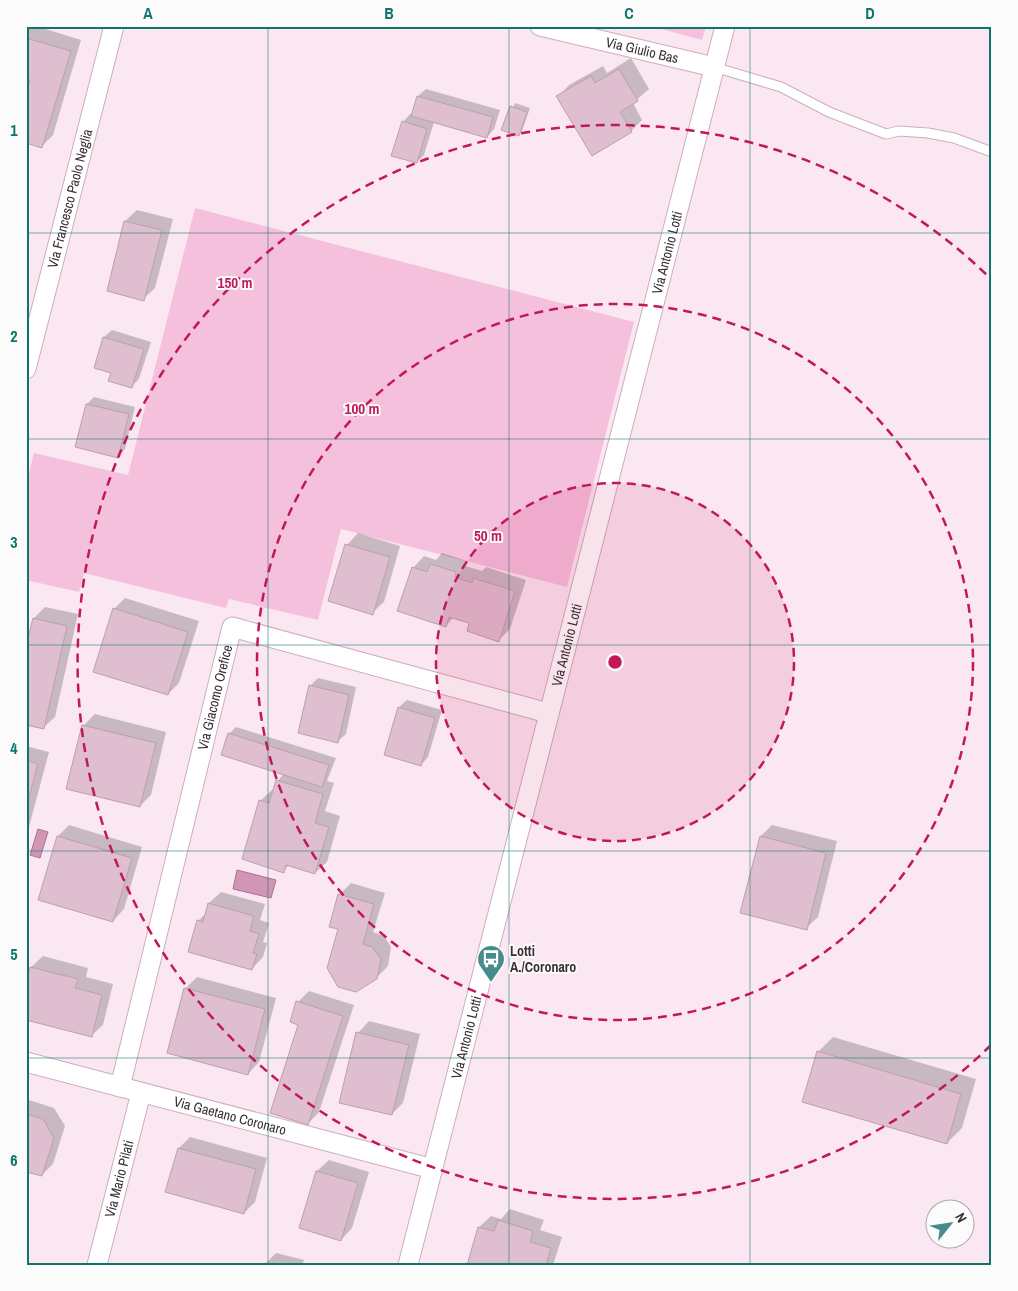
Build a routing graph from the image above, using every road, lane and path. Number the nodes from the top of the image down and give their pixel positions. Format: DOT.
graph roads {
  1 [pos="114,26"];
  2 [pos="540,26"];
  3 [pos="725,26"];
  4 [pos="714,67"];
  5 [pos="992,152"];
  6 [pos="26,369"];
  7 [pos="548,712"];
  8 [pos="26,1062"];
  9 [pos="120,1087"];
  10 [pos="140,1093"];
  11 [pos="433,1169"];
  12 [pos="97,1265"];
  13 [pos="408,1265"];
  1 -- 6 [label="street, Via Francesco Paolo Neglia"];
  2 -- 4 [label="street, Via Giulio Bas"];
  3 -- 4 [label="street, Via Antonio Lotti"];
  4 -- 5 [label="lane"];
  4 -- 7 [label="street, Via Antonio Lotti"];
  7 -- 9 [label="street, Via Giacomo Orefice"];
  7 -- 11 [label="street, Via Antonio Lotti"];
  8 -- 9 [label="street, Via Gaetano Coronaro"];
  9 -- 10 [label="street, Via Gaetano Coronaro"];
  10 -- 11 [label="street, Via Gaetano Coronaro"];
  10 -- 12 [label="street, Via Mario Pilati"];
  11 -- 13 [label="street, Via Antonio Lotti"];
}
